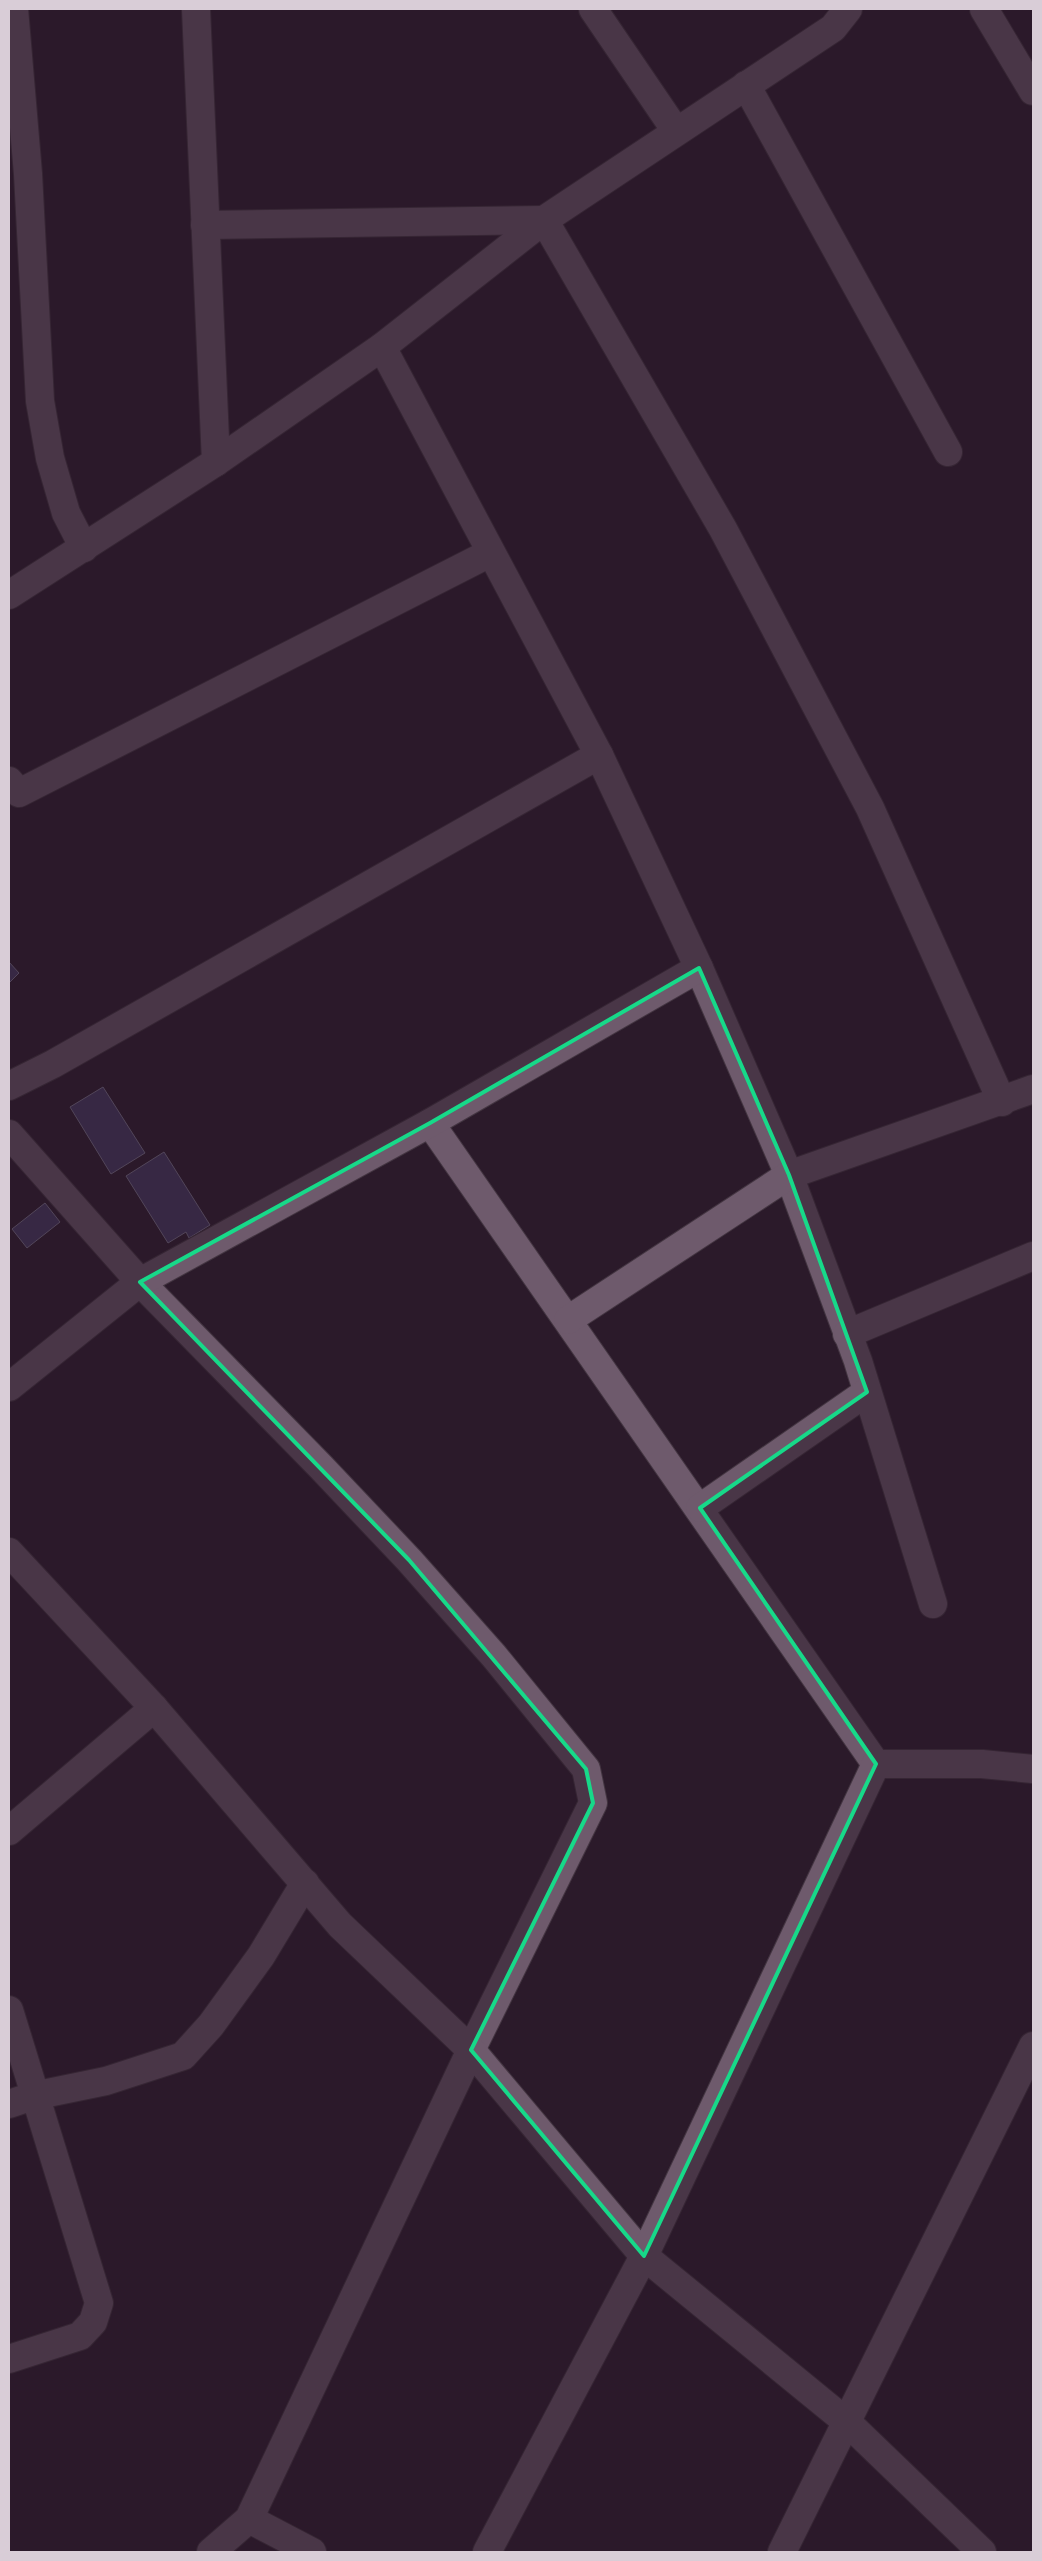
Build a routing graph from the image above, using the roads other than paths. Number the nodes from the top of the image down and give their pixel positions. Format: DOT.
graph roads {
  1 [pos="14,9"];
  2 [pos="196,9"];
  3 [pos="593,9"];
  4 [pos="984,9"];
  5 [pos="834,15"];
  6 [pos="746,85"];
  7 [pos="1033,91"];
  8 [pos="676,131"];
  9 [pos="544,220"];
  10 [pos="205,225"];
  11 [pos="382,347"];
  12 [pos="948,452"];
  13 [pos="216,462"];
  14 [pos="84,548"];
  15 [pos="490,552"];
  16 [pos="9,594"];
  17 [pos="600,756"];
  18 [pos="9,781"];
  19 [pos="699,968"];
  20 [pos="9,1086"];
  21 [pos="1033,1089"];
  22 [pos="1002,1102"];
  23 [pos="430,1122"];
  24 [pos="9,1134"];
  25 [pos="789,1175"];
  26 [pos="1033,1256"];
  27 [pos="140,1282"];
  28 [pos="568,1320"];
  29 [pos="847,1334"];
  30 [pos="9,1387"];
  31 [pos="867,1392"];
  32 [pos="700,1508"];
  33 [pos="9,1552"];
  34 [pos="934,1604"];
  35 [pos="154,1708"];
  36 [pos="876,1764"];
  37 [pos="1033,1769"];
  38 [pos="9,1831"];
  39 [pos="305,1883"];
  40 [pos="9,2010"];
  41 [pos="1033,2046"];
  42 [pos="471,2050"];
  43 [pos="21,2100"];
  44 [pos="644,2256"];
  45 [pos="9,2359"];
  46 [pos="848,2423"];
  47 [pos="249,2519"];
  48 [pos="211,2552"];
  49 [pos="312,2552"];
  50 [pos="487,2552"];
  51 [pos="782,2552"];
  52 [pos="982,2552"];
  1 -- 14 [label="street"];
  2 -- 10 [label="street"];
  3 -- 8 [label="street"];
  4 -- 7 [label="street"];
  5 -- 6 [label="street"];
  6 -- 8 [label="street"];
  6 -- 12 [label="street"];
  8 -- 9 [label="street"];
  9 -- 10 [label="street"];
  9 -- 11 [label="street"];
  9 -- 22 [label="street"];
  10 -- 13 [label="street"];
  11 -- 13 [label="street"];
  11 -- 15 [label="street"];
  13 -- 14 [label="street"];
  14 -- 16 [label="street"];
  15 -- 17 [label="street"];
  15 -- 18 [label="street"];
  17 -- 19 [label="street"];
  17 -- 20 [label="street"];
  19 -- 23 [label="street"];
  19 -- 25 [label="street"];
  21 -- 22 [label="street"];
  22 -- 25 [label="street"];
  23 -- 27 [label="street"];
  23 -- 28 [label="street"];
  24 -- 27 [label="street"];
  25 -- 28 [label="street"];
  25 -- 29 [label="street"];
  26 -- 29 [label="street"];
  27 -- 30 [label="street"];
  27 -- 42 [label="street"];
  28 -- 32 [label="street"];
  29 -- 31 [label="street"];
  31 -- 32 [label="street"];
  31 -- 34 [label="street"];
  32 -- 36 [label="street"];
  33 -- 35 [label="street"];
  35 -- 38 [label="street"];
  35 -- 39 [label="street"];
  36 -- 37 [label="street"];
  36 -- 44 [label="street"];
  39 -- 42 [label="street"];
  39 -- 43 [label="street"];
  40 -- 43 [label="street"];
  41 -- 46 [label="street"];
  42 -- 44 [label="street"];
  42 -- 47 [label="street"];
  43 -- 45 [label="street"];
  44 -- 46 [label="street"];
  44 -- 50 [label="street"];
  46 -- 51 [label="street"];
  46 -- 52 [label="street"];
  47 -- 48 [label="street"];
  47 -- 49 [label="street"];
}
